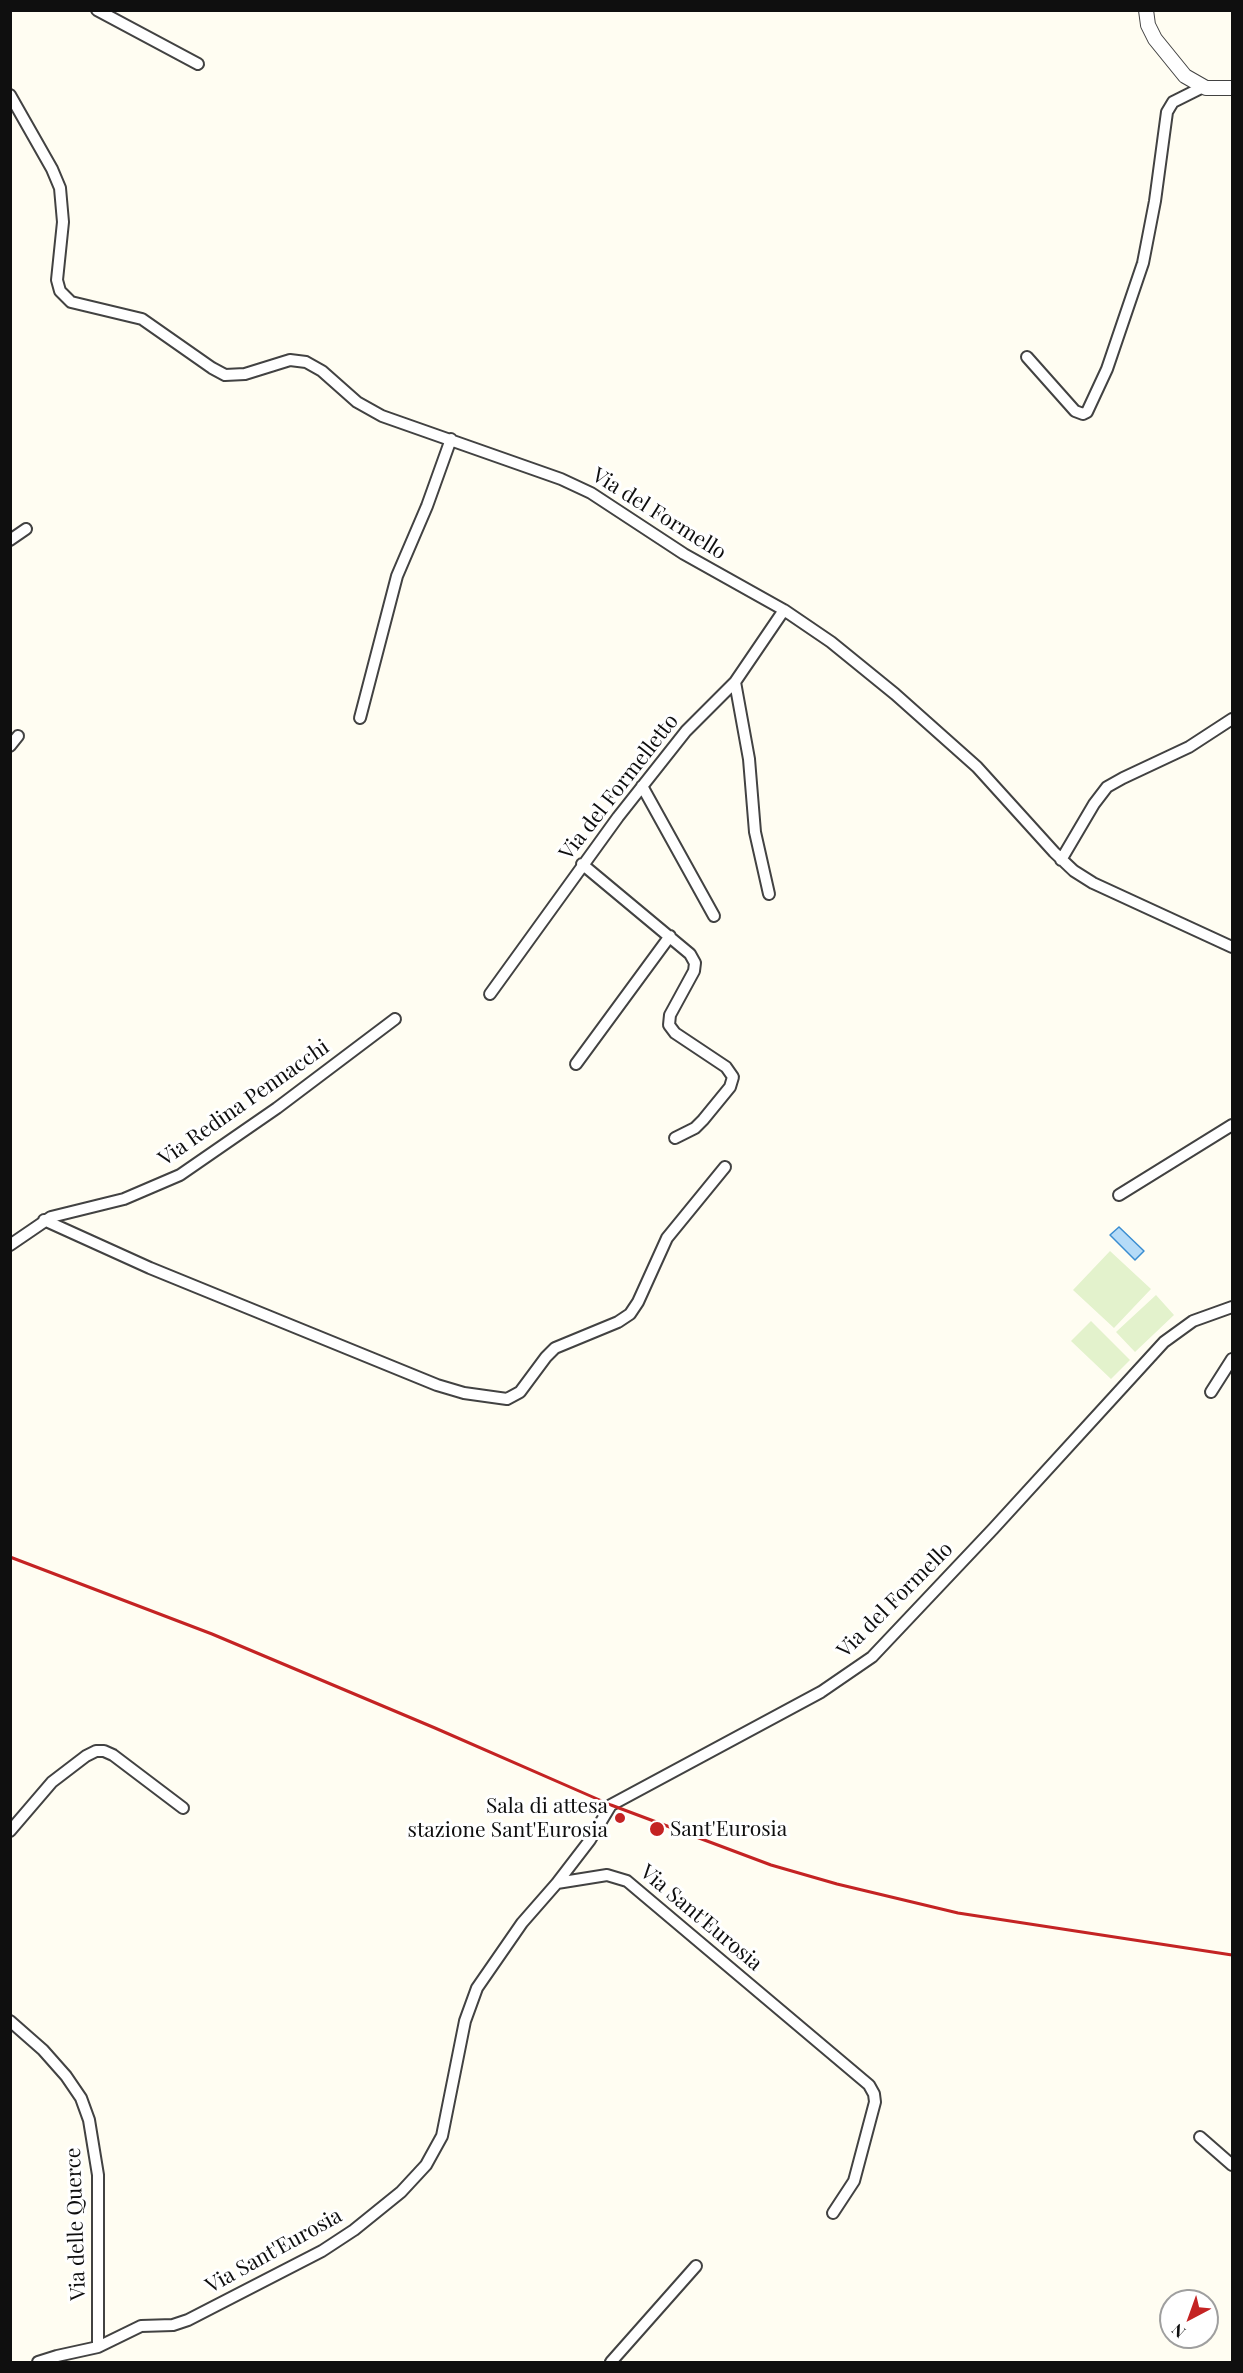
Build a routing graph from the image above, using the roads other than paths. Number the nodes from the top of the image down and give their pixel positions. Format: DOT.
graph roads {
  1 [pos="97,10"];
  2 [pos="1146,10"];
  3 [pos="198,64"];
  4 [pos="1203,87"];
  5 [pos="1233,88"];
  6 [pos="10,95"];
  7 [pos="1027,357"];
  8 [pos="450,439"];
  9 [pos="26,529"];
  10 [pos="10,540"];
  11 [pos="784,610"];
  12 [pos="735,682"];
  13 [pos="360,718"];
  14 [pos="1233,719"];
  15 [pos="18,736"];
  16 [pos="10,746"];
  17 [pos="642,786"];
  18 [pos="1061,860"];
  19 [pos="582,864"];
  20 [pos="769,894"];
  21 [pos="714,916"];
  22 [pos="670,936"];
  23 [pos="1233,947"];
  24 [pos="490,994"];
  25 [pos="394,1018"];
  26 [pos="576,1064"];
  27 [pos="1233,1125"];
  28 [pos="675,1138"];
  29 [pos="725,1167"];
  30 [pos="1119,1195"];
  31 [pos="44,1220"];
  32 [pos="10,1245"];
  33 [pos="1233,1307"];
  34 [pos="1233,1359"];
  35 [pos="1211,1392"];
  36 [pos="183,1808"];
  37 [pos="10,1831"];
  38 [pos="558,1883"];
  39 [pos="10,2021"];
  40 [pos="1200,2137"];
  41 [pos="1233,2165"];
  42 [pos="833,2213"];
  43 [pos="696,2266"];
  44 [pos="98,2347"];
  45 [pos="38,2362"];
  46 [pos="611,2362"];
  1 -- 3 [label="street"];
  2 -- 4 [label="street"];
  4 -- 5 [label="street"];
  4 -- 7 [label="street"];
  6 -- 8 [label="street, Via del Formello"];
  8 -- 11 [label="street, Via del Formello"];
  8 -- 13 [label="street"];
  9 -- 10 [label="street"];
  11 -- 12 [label="street, Via del Formelletto"];
  11 -- 18 [label="street, Via del Formello"];
  12 -- 17 [label="street, Via del Formelletto"];
  12 -- 20 [label="street"];
  14 -- 18 [label="street"];
  15 -- 16 [label="street"];
  17 -- 19 [label="street, Via del Formelletto"];
  17 -- 21 [label="street"];
  18 -- 23 [label="street, Via del Formello"];
  19 -- 22 [label="street"];
  19 -- 24 [label="street, Via del Formelletto"];
  22 -- 26 [label="street"];
  22 -- 28 [label="street"];
  25 -- 31 [label="street, Via Redina Pennacchi"];
  27 -- 30 [label="street"];
  29 -- 31 [label="street"];
  31 -- 32 [label="street, Via Redina Pennacchi"];
  33 -- 38 [label="street, Via del Formello"];
  34 -- 35 [label="street"];
  36 -- 37 [label="street"];
  38 -- 42 [label="street, Via Sant'Eurosia"];
  38 -- 44 [label="street, Via Sant'Eurosia"];
  39 -- 44 [label="street, Via delle Querce"];
  40 -- 41 [label="street"];
  43 -- 46 [label="street"];
  44 -- 45 [label="street, Via Sant'Eurosia"];
}
